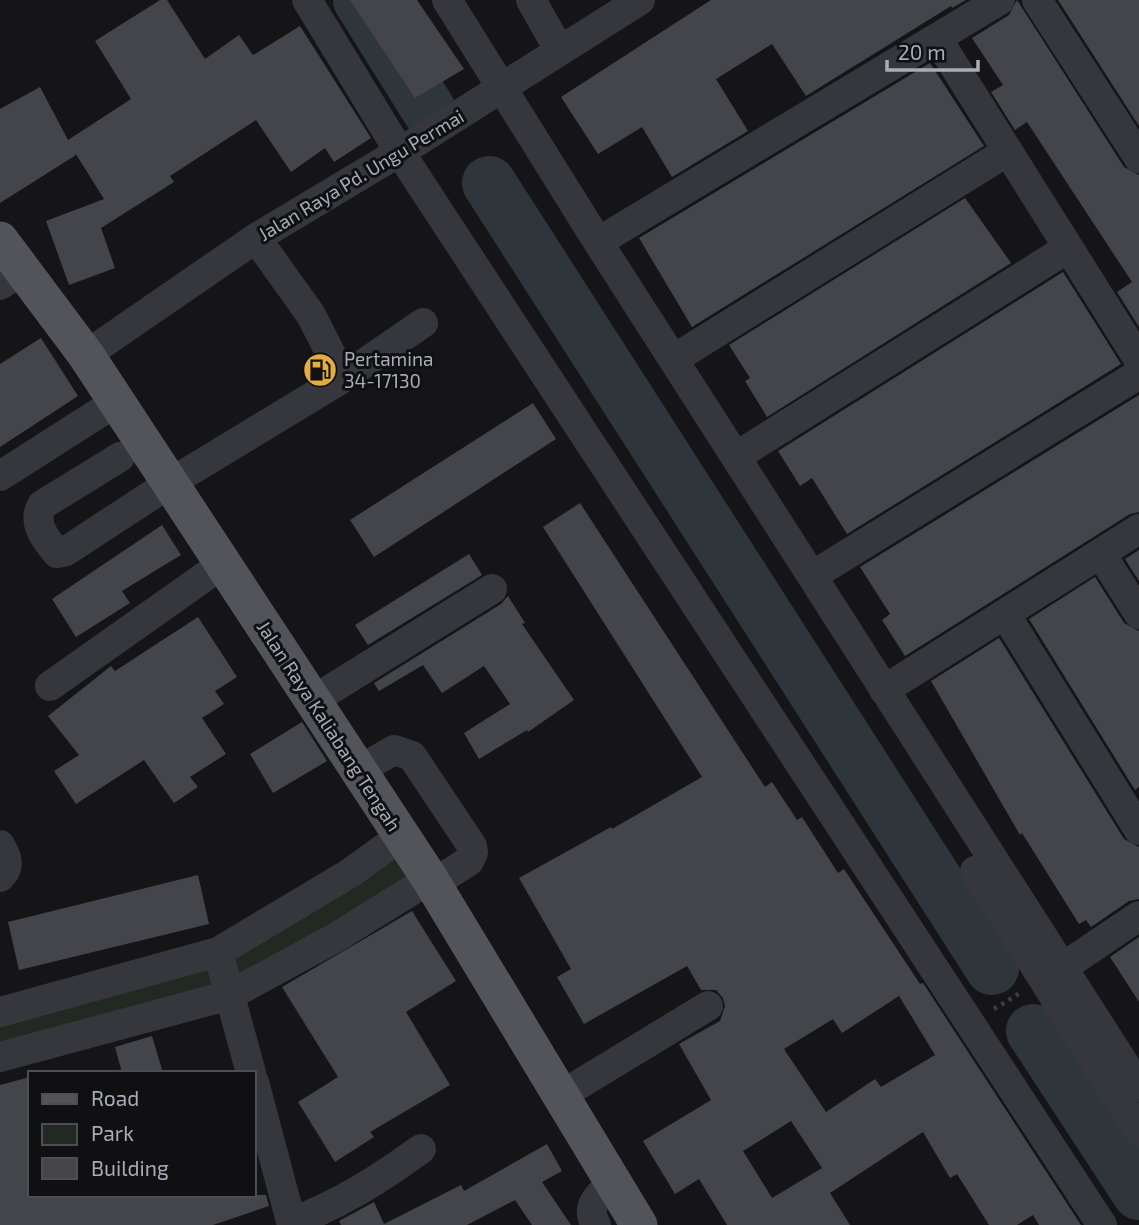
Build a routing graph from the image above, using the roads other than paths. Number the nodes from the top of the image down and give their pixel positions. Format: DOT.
graph roads {
  1 [pos="307,0"];
  2 [pos="447,0"];
  3 [pos="531,0"];
  4 [pos="640,0"];
  5 [pos="1000,0"];
  6 [pos="1037,0"];
  7 [pos="938,40"];
  8 [pos="560,51"];
  9 [pos="488,97"];
  10 [pos="408,147"];
  11 [pos="1008,151"];
  12 [pos="1139,158"];
  13 [pos="256,238"];
  14 [pos="0,240"];
  15 [pos="598,242"];
  16 [pos="1068,248"];
  17 [pos="12,277"];
  18 [pos="423,323"];
  19 [pos="86,355"];
  20 [pos="674,359"];
  21 [pos="1139,360"];
  22 [pos="1139,374"];
  23 [pos="343,378"];
  24 [pos="116,402"];
  25 [pos="737,456"];
  26 [pos="120,457"];
  27 [pos="0,476"];
  28 [pos="170,483"];
  29 [pos="1139,529"];
  30 [pos="1101,554"];
  31 [pos="224,563"];
  32 [pos="812,576"];
  33 [pos="492,589"];
  34 [pos="1005,614"];
  35 [pos="1139,614"];
  36 [pos="50,685"];
  37 [pos="884,690"];
  38 [pos="312,701"];
  39 [pos="358,772"];
  40 [pos="1139,830"];
  41 [pos="400,837"];
  42 [pos="0,845"];
  43 [pos="0,877"];
  44 [pos="432,882"];
  45 [pos="1139,916"];
  46 [pos="218,952"];
  47 [pos="1062,968"];
  48 [pos="230,995"];
  49 [pos="708,1006"];
  50 [pos="0,1012"];
  51 [pos="0,1057"];
  52 [pos="250,1071"];
  53 [pos="1135,1071"];
  54 [pos="256,1089"];
  55 [pos="560,1096"];
  56 [pos="1139,1131"];
  57 [pos="421,1149"];
  58 [pos="613,1181"];
  59 [pos="292,1223"];
  60 [pos="596,1225"];
  61 [pos="639,1225"];
  62 [pos="1102,1225"];
  1 -- 10 [label="street"];
  2 -- 9 [label="street"];
  3 -- 8 [label="street"];
  4 -- 8 [label="street, Jalan Raya Pd. Ungu Permai"];
  5 -- 7 [label="street"];
  6 -- 12 [label="street"];
  7 -- 11 [label="street"];
  7 -- 15 [label="street"];
  8 -- 9 [label="street, Jalan Raya Pd. Ungu Permai"];
  9 -- 10 [label="street, Jalan Raya Pd. Ungu Permai"];
  9 -- 15 [label="street"];
  9 -- 56 [label="street"];
  10 -- 13 [label="street, Jalan Raya Pd. Ungu Permai"];
  10 -- 62 [label="street"];
  11 -- 16 [label="street"];
  11 -- 20 [label="street"];
  13 -- 19 [label="street, Jalan Raya Pd. Ungu Permai"];
  13 -- 23 [label="street"];
  14 -- 17 [label="main road, Jalan Raya Kaliabang Tengah"];
  15 -- 20 [label="street"];
  16 -- 21 [label="street"];
  16 -- 25 [label="street"];
  17 -- 19 [label="main road, Jalan Raya Kaliabang Tengah"];
  18 -- 23 [label="street"];
  19 -- 24 [label="main road, Jalan Raya Kaliabang Tengah"];
  20 -- 25 [label="street"];
  22 -- 32 [label="street"];
  23 -- 28 [label="street"];
  24 -- 27 [label="street"];
  24 -- 28 [label="main road, Jalan Raya Kaliabang Tengah"];
  25 -- 32 [label="street"];
  26 -- 28 [label="street"];
  28 -- 31 [label="main road, Jalan Raya Kaliabang Tengah"];
  29 -- 30 [label="street"];
  30 -- 34 [label="street"];
  30 -- 35 [label="street"];
  31 -- 36 [label="street"];
  31 -- 38 [label="main road, Jalan Raya Kaliabang Tengah"];
  32 -- 37 [label="street"];
  33 -- 38 [label="street"];
  34 -- 37 [label="street"];
  34 -- 40 [label="street"];
  37 -- 47 [label="street"];
  38 -- 39 [label="main road, Jalan Raya Kaliabang Tengah"];
  39 -- 41 [label="main road, Jalan Raya Kaliabang Tengah"];
  39 -- 44 [label="street"];
  41 -- 44 [label="main road, Jalan Raya Kaliabang Tengah"];
  41 -- 46 [label="street"];
  42 -- 43 [label="street"];
  44 -- 48 [label="street"];
  44 -- 55 [label="main road, Jalan Raya Kaliabang Tengah"];
  45 -- 47 [label="street"];
  46 -- 48 [label="street"];
  46 -- 50 [label="street"];
  47 -- 53 [label="street"];
  48 -- 51 [label="street"];
  48 -- 52 [label="street"];
  49 -- 55 [label="street"];
  54 -- 59 [label="street"];
  55 -- 58 [label="main road, Jalan Raya Kaliabang Tengah"];
  57 -- 59 [label="street"];
  58 -- 60 [label="street"];
  58 -- 61 [label="main road, Jalan Raya Kaliabang Tengah"];
}
